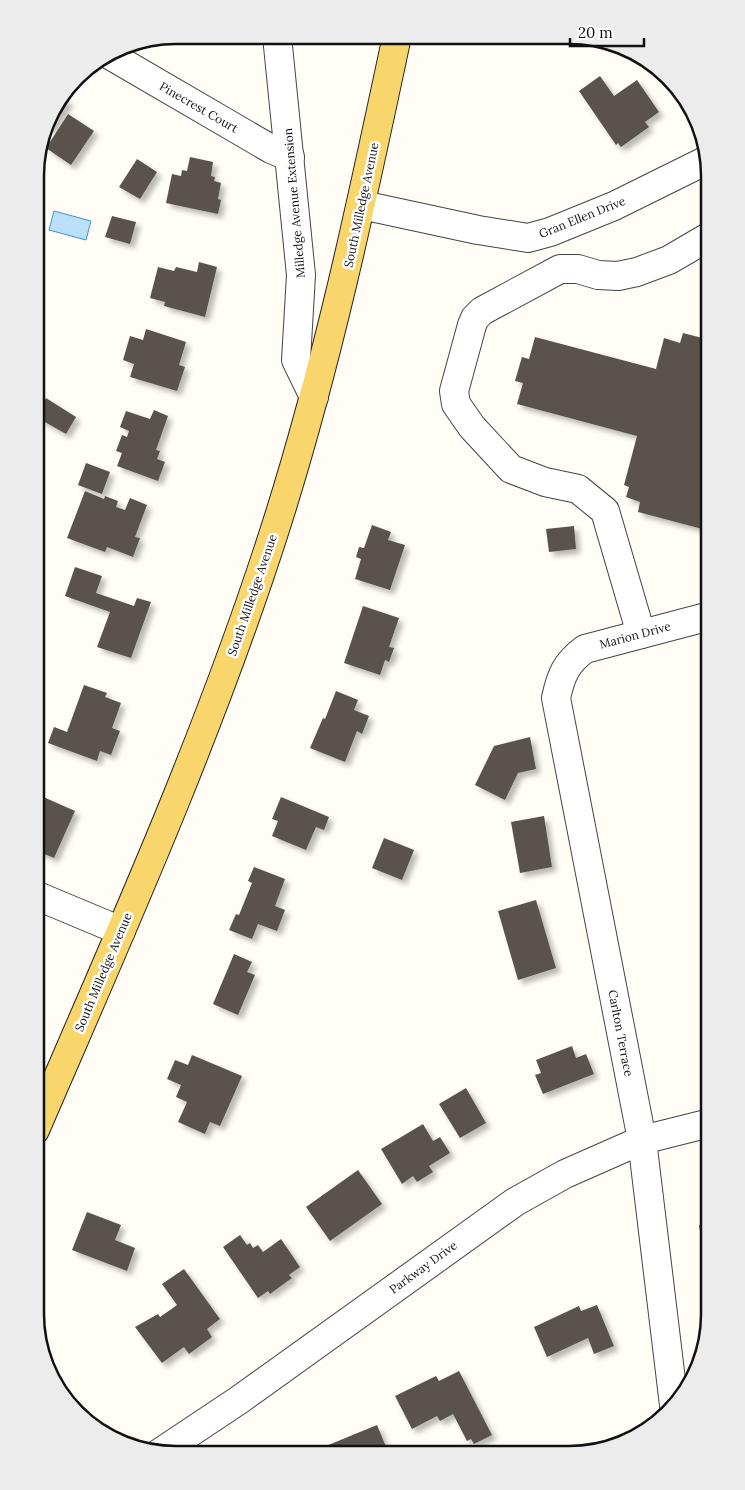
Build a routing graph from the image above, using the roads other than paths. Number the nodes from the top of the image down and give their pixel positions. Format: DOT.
graph roads {
  1 [pos="278,44"];
  2 [pos="395,44"];
  3 [pos="115,58"];
  4 [pos="290,157"];
  5 [pos="700,164"];
  6 [pos="362,205"];
  7 [pos="550,232"];
  8 [pos="701,241"];
  9 [pos="560,269"];
  10 [pos="314,397"];
  11 [pos="701,618"];
  12 [pos="641,634"];
  13 [pos="567,666"];
  14 [pos="44,899"];
  15 [pos="121,931"];
  16 [pos="44,1109"];
  17 [pos="701,1125"];
  18 [pos="642,1140"];
  19 [pos="673,1396"];
  20 [pos="170,1446"];
  1 -- 4 [label="street, Milledge Avenue Extension"];
  2 -- 6 [label="main road, South Milledge Avenue"];
  3 -- 4 [label="street, Pinecrest Court"];
  4 -- 10 [label="street, Milledge Avenue Extension"];
  5 -- 7 [label="street, Gran Ellen Drive"];
  6 -- 7 [label="street, Gran Ellen Drive"];
  6 -- 10 [label="main road, South Milledge Avenue"];
  7 -- 9 [label="street"];
  8 -- 9 [label="street"];
  9 -- 12 [label="street"];
  10 -- 15 [label="main road, South Milledge Avenue"];
  11 -- 12 [label="street, Marion Drive"];
  12 -- 13 [label="street, Marion Drive"];
  13 -- 18 [label="street, Carlton Terrace"];
  14 -- 15 [label="street"];
  15 -- 16 [label="main road, South Milledge Avenue"];
  17 -- 18 [label="street, Parkway Drive"];
  18 -- 19 [label="street, Carlton Terrace"];
  18 -- 20 [label="street, Parkway Drive"];
}
